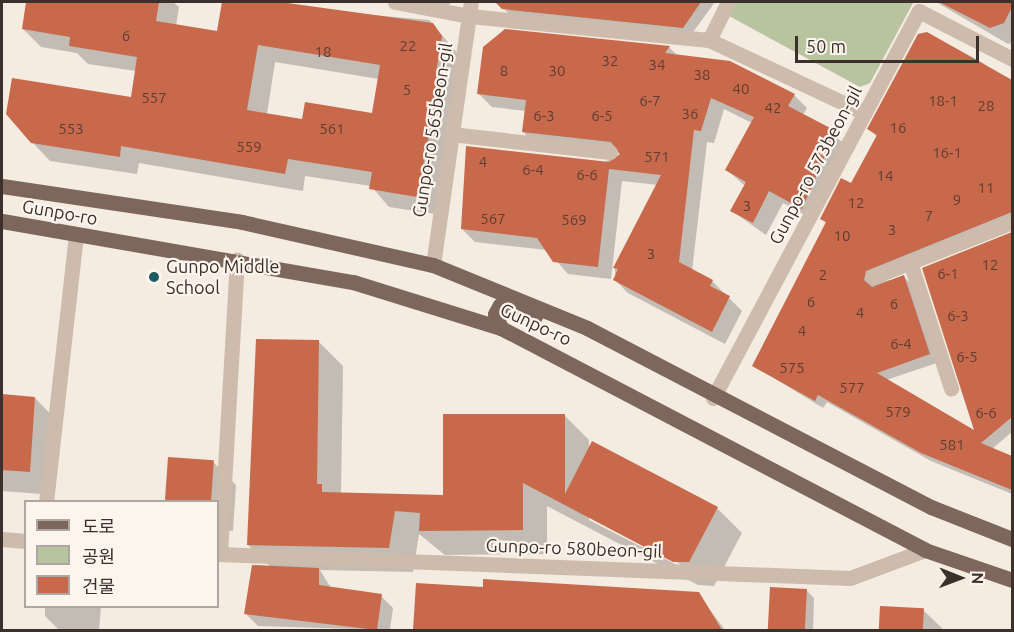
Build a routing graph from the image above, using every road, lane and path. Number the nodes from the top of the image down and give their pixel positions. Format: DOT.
graph roads {
  1 [pos="395,2"];
  2 [pos="728,2"];
  3 [pos="470,9"];
  4 [pos="708,40"];
  5 [pos="1011,54"];
  6 [pos="866,112"];
  7 [pos="451,134"];
  8 [pos="610,152"];
  9 [pos="2,186"];
  10 [pos="2,221"];
  11 [pos="1012,222"];
  12 [pos="76,236"];
  13 [pos="237,259"];
  14 [pos="910,262"];
  15 [pos="433,265"];
  16 [pos="873,277"];
  17 [pos="501,328"];
  18 [pos="587,328"];
  19 [pos="951,388"];
  20 [pos="713,398"];
  21 [pos="46,500"];
  22 [pos="2,539"];
  23 [pos="1012,539"];
  24 [pos="24,541"];
  25 [pos="925,550"];
  26 [pos="219,554"];
  27 [pos="1012,580"];
  1 -- 3 [label="street"];
  2 -- 4 [label="street"];
  3 -- 4 [label="street"];
  3 -- 7 [label="street, Gunpo-ro 565beon-gil"];
  4 -- 6 [label="street"];
  5 -- 6 [label="street, Gunpo-ro 573beon-gil"];
  6 -- 20 [label="street, Gunpo-ro 573beon-gil"];
  7 -- 8 [label="street"];
  7 -- 15 [label="street, Gunpo-ro 565beon-gil"];
  9 -- 15 [label="main road, Gunpo-ro"];
  10 -- 12 [label="main road, Gunpo-ro"];
  11 -- 14 [label="street"];
  12 -- 13 [label="main road, Gunpo-ro"];
  12 -- 21 [label="street"];
  13 -- 17 [label="main road, Gunpo-ro"];
  13 -- 26 [label="street"];
  14 -- 16 [label="street"];
  14 -- 19 [label="street"];
  15 -- 18 [label="main road, Gunpo-ro"];
  17 -- 18 [label="main road"];
  17 -- 25 [label="main road, Gunpo-ro"];
  18 -- 20 [label="main road, Gunpo-ro"];
  20 -- 23 [label="main road, Gunpo-ro"];
  22 -- 24 [label="street"];
  25 -- 26 [label="street, Gunpo-ro 580beon-gil"];
  25 -- 27 [label="main road, Gunpo-ro"];
}
